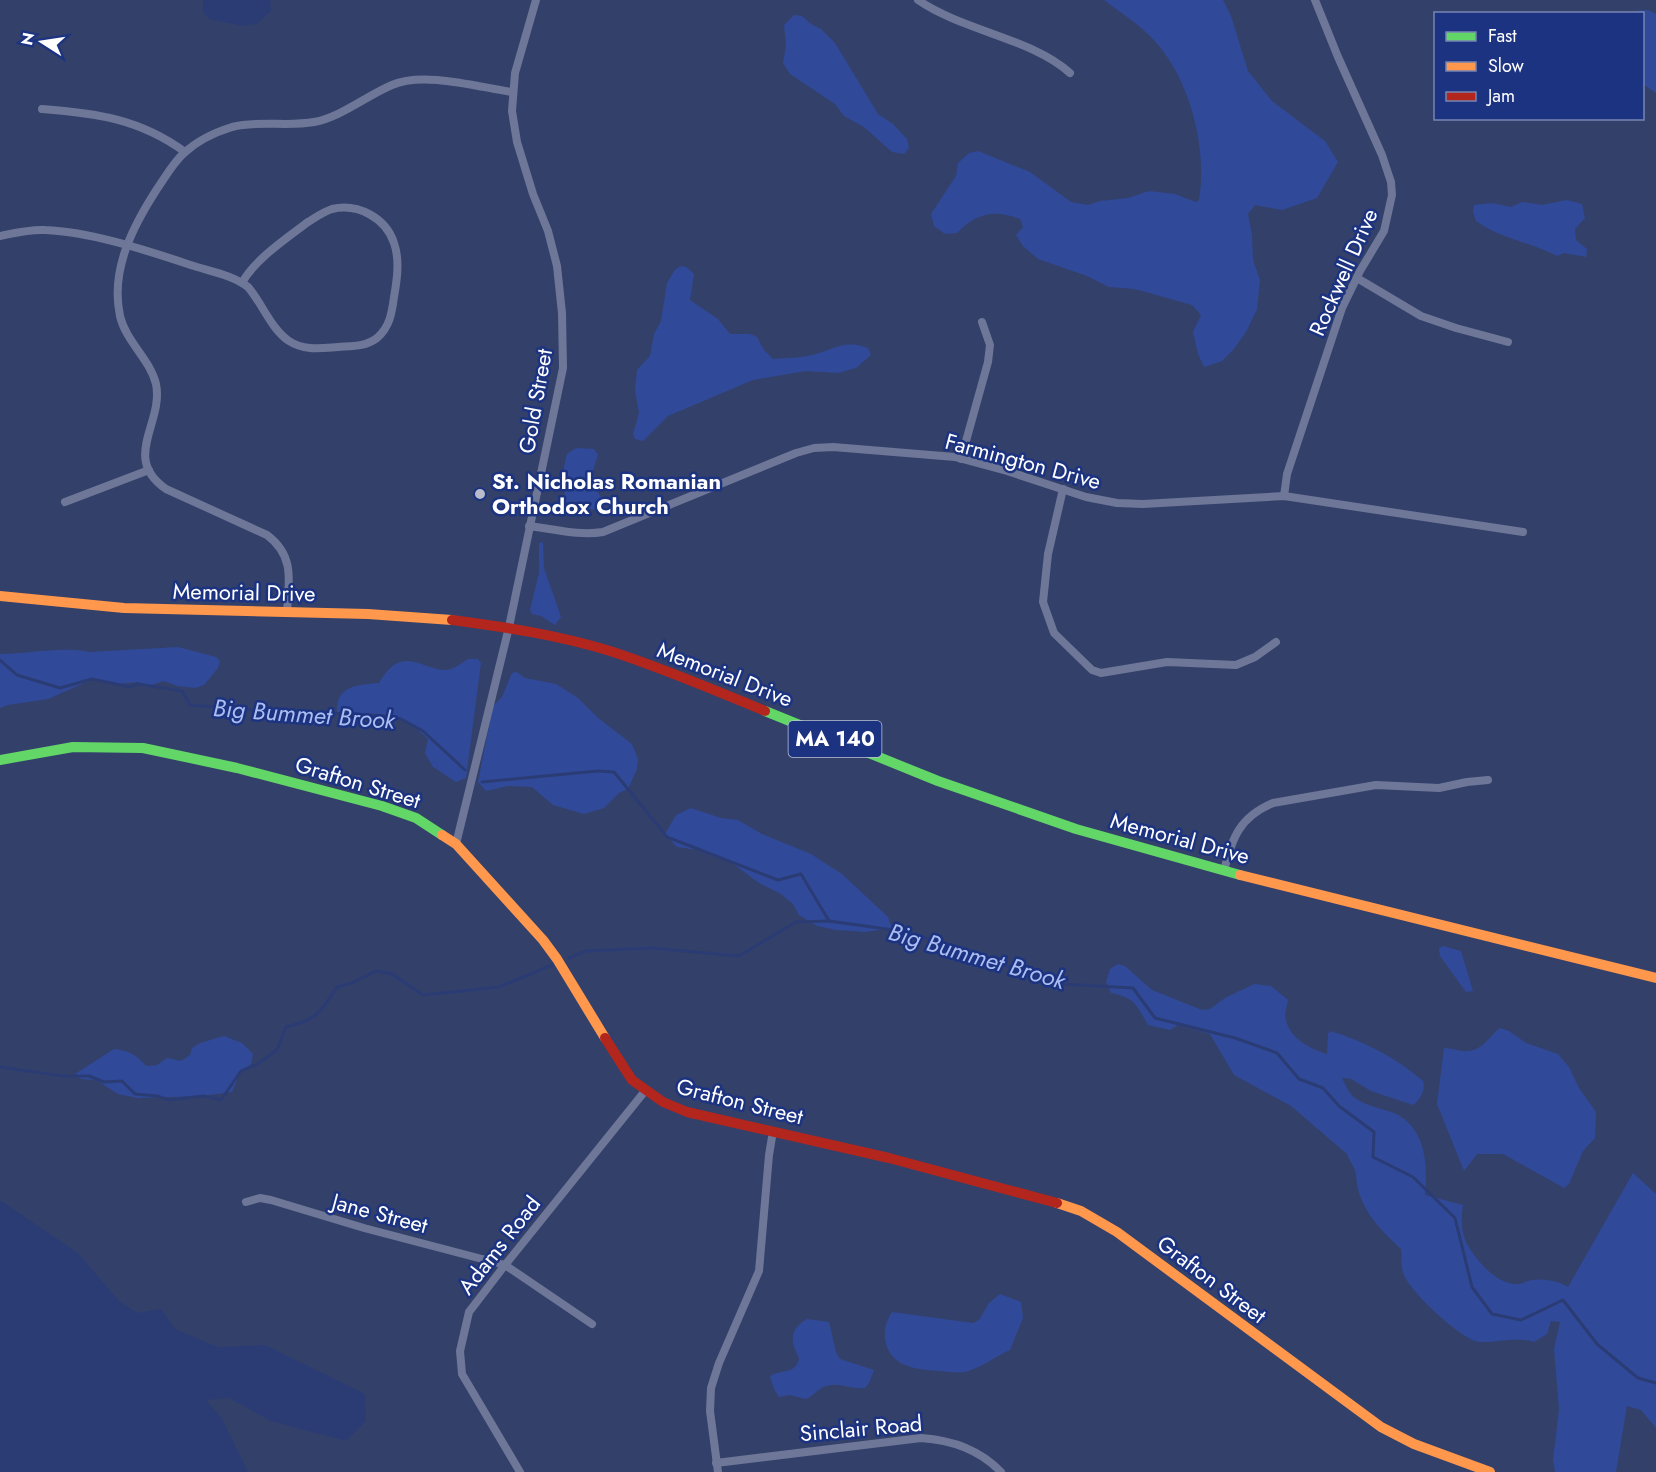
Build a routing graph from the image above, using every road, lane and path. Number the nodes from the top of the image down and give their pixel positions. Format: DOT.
graph roads {
  1 [pos="536,0"];
  2 [pos="918,0"];
  3 [pos="1315,0"];
  4 [pos="1070,73"];
  5 [pos="512,92"];
  6 [pos="42,109"];
  7 [pos="185,152"];
  8 [pos="0,236"];
  9 [pos="126,244"];
  10 [pos="1357,278"];
  11 [pos="242,283"];
  12 [pos="982,322"];
  13 [pos="1508,342"];
  14 [pos="961,459"];
  15 [pos="149,470"];
  16 [pos="1063,489"];
  17 [pos="1284,496"];
  18 [pos="65,502"];
  19 [pos="529,526"];
  20 [pos="1523,532"];
  21 [pos="0,596"];
  22 [pos="287,612"];
  23 [pos="509,627"];
  24 [pos="1276,642"];
  25 [pos="0,760"];
  26 [pos="1488,780"];
  27 [pos="456,844"];
  28 [pos="1224,871"];
  29 [pos="1656,978"];
  30 [pos="645,1091"];
  31 [pos="773,1131"];
  32 [pos="246,1202"];
  33 [pos="505,1265"];
  34 [pos="592,1324"];
  35 [pos="716,1463"];
  36 [pos="520,1472"];
  37 [pos="718,1472"];
  38 [pos="1001,1472"];
  39 [pos="1490,1472"];
  1 -- 5 [label="street, Gold Street"];
  2 -- 4 [label="street"];
  3 -- 10 [label="street, Rockwell Drive"];
  5 -- 7 [label="street"];
  5 -- 19 [label="street, Gold Street"];
  6 -- 7 [label="street"];
  7 -- 9 [label="street"];
  8 -- 9 [label="street"];
  9 -- 11 [label="street"];
  9 -- 15 [label="street"];
  10 -- 13 [label="street"];
  10 -- 17 [label="street, Rockwell Drive"];
  11 -- 11 [label="street"];
  12 -- 14 [label="street"];
  14 -- 16 [label="street, Farmington Drive"];
  14 -- 19 [label="street, Farmington Drive"];
  15 -- 18 [label="street"];
  15 -- 22 [label="street"];
  16 -- 17 [label="street, Farmington Drive"];
  16 -- 24 [label="street"];
  17 -- 20 [label="street, Farmington Drive"];
  19 -- 23 [label="street, Gold Street"];
  21 -- 22 [label="street, Memorial Drive / MA 140"];
  22 -- 23 [label="street, Memorial Drive / MA 140"];
  23 -- 27 [label="street, Gold Street"];
  23 -- 28 [label="street, Memorial Drive / MA 140"];
  25 -- 27 [label="street, Grafton Street"];
  26 -- 28 [label="street"];
  27 -- 30 [label="street, Grafton Street"];
  28 -- 29 [label="street, Memorial Drive / MA 140"];
  30 -- 31 [label="street, Grafton Street"];
  30 -- 33 [label="street, Adams Road"];
  31 -- 35 [label="street"];
  31 -- 39 [label="street, Grafton Street"];
  32 -- 33 [label="street, Jane Street"];
  33 -- 34 [label="street, Jane Street"];
  33 -- 36 [label="street, Adams Road"];
  35 -- 37 [label="street"];
  35 -- 38 [label="street, Sinclair Road"];
}
